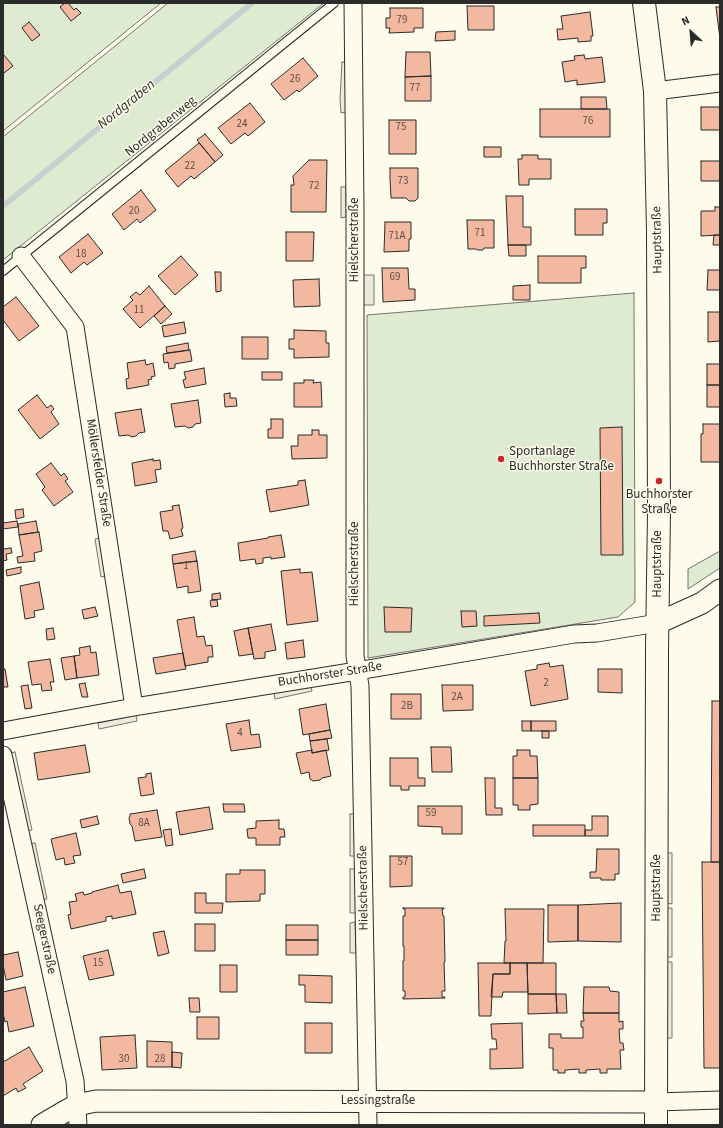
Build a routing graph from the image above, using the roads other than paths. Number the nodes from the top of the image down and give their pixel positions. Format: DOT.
graph roads {
  1 [pos="334,3"];
  2 [pos="353,3"];
  3 [pos="644,3"];
  4 [pos="720,83"];
  5 [pos="655,91"];
  6 [pos="21,256"];
  7 [pos="3,270"];
  8 [pos="720,590"];
  9 [pos="658,623"];
  10 [pos="357,671"];
  11 [pos="134,707"];
  12 [pos="3,731"];
  13 [pos="3,755"];
  14 [pos="720,1100"];
  15 [pos="368,1102"];
  16 [pos="656,1102"];
  17 [pos="78,1115"];
  18 [pos="42,1125"];
  19 [pos="368,1125"];
  20 [pos="656,1125"];
  1 -- 6 [label="lane, Nordgrabenweg"];
  2 -- 10 [label="street, Hielscherstraße"];
  3 -- 5 [label="main road, Hauptstraße"];
  4 -- 5 [label="street"];
  5 -- 9 [label="main road, Hauptstraße"];
  6 -- 7 [label="lane, Nordgrabenweg"];
  6 -- 11 [label="street, Möllersfelder Straße"];
  8 -- 9 [label="street"];
  9 -- 10 [label="street, Buchhorster Straße"];
  9 -- 16 [label="main road, Hauptstraße"];
  10 -- 11 [label="street, Buchhorster Straße"];
  10 -- 15 [label="street, Hielscherstraße"];
  11 -- 12 [label="street, Buchhorster Straße"];
  13 -- 17 [label="street, Seegerstraße"];
  14 -- 16 [label="street, Lessingstraße"];
  15 -- 16 [label="street, Lessingstraße"];
  15 -- 17 [label="street, Lessingstraße"];
  15 -- 19 [label="street, Hielscherstraße"];
  16 -- 20 [label="main road, Hauptstraße"];
  17 -- 18 [label="street, Lessingstraße"];
}
